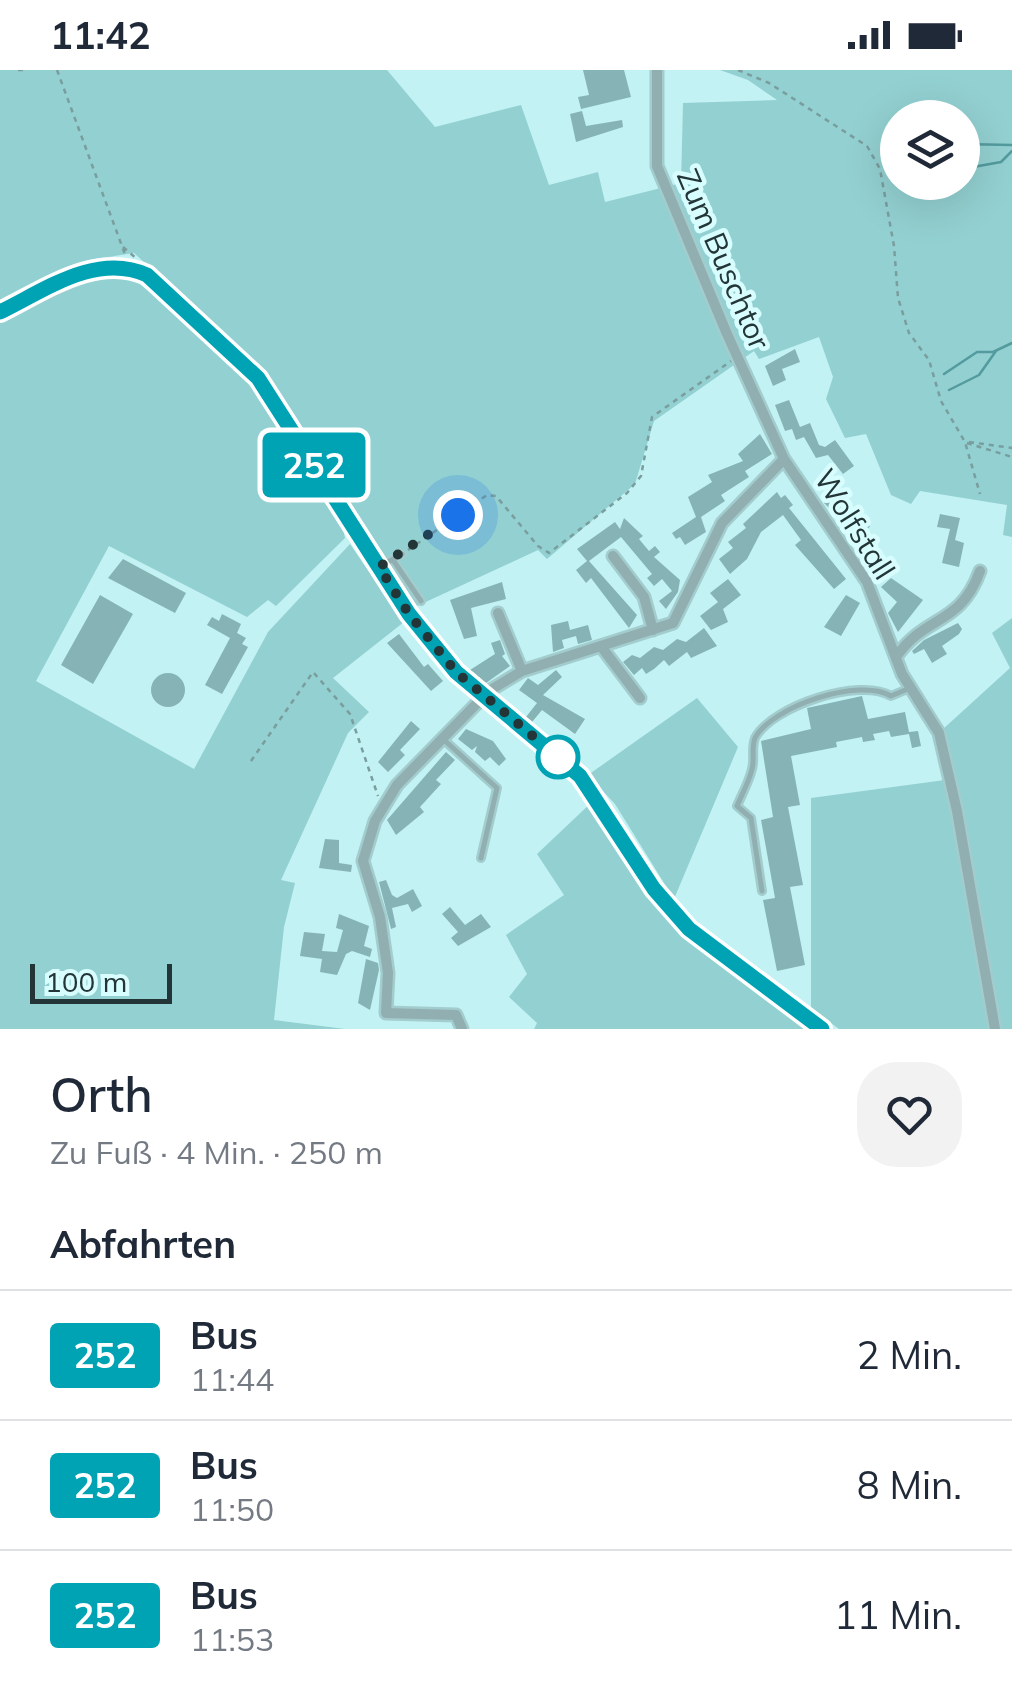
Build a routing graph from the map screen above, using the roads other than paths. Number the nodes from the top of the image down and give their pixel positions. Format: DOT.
graph roads {
  1 [pos="657,70"];
  2 [pos="0,312"];
  3 [pos="784,459"];
  4 [pos="402,554"];
  5 [pos="613,556"];
  6 [pos="386,564"];
  7 [pos="980,571"];
  8 [pos="420,601"];
  9 [pos="498,614"];
  10 [pos="653,630"];
  11 [pos="603,649"];
  12 [pos="896,657"];
  13 [pos="522,671"];
  14 [pos="910,688"];
  15 [pos="482,697"];
  16 [pos="640,698"];
  17 [pos="443,739"];
  18 [pos="481,858"];
  19 [pos="762,891"];
  20 [pos="462,1029"];
  21 [pos="822,1029"];
  22 [pos="995,1029"];
  1 -- 3 [label="street, Zum Buschtor"];
  2 -- 6 [label="main road"];
  3 -- 10 [label="street, Wolfstall"];
  3 -- 12 [label="street, Wolfstall"];
  4 -- 6 [label="lane"];
  5 -- 10 [label="street"];
  6 -- 8 [label="lane"];
  6 -- 15 [label="main road"];
  7 -- 12 [label="street"];
  9 -- 13 [label="street"];
  10 -- 11 [label="street, Wolfstall"];
  11 -- 13 [label="street, Wolfstall"];
  11 -- 16 [label="street"];
  12 -- 14 [label="street, Wolfstall"];
  13 -- 15 [label="street, Wolfstall"];
  14 -- 19 [label="lane"];
  14 -- 22 [label="street, Wolfstall"];
  15 -- 17 [label="street, Wolfstall"];
  15 -- 21 [label="main road"];
  17 -- 18 [label="lane"];
  17 -- 20 [label="street, Wolfstall"];
}
